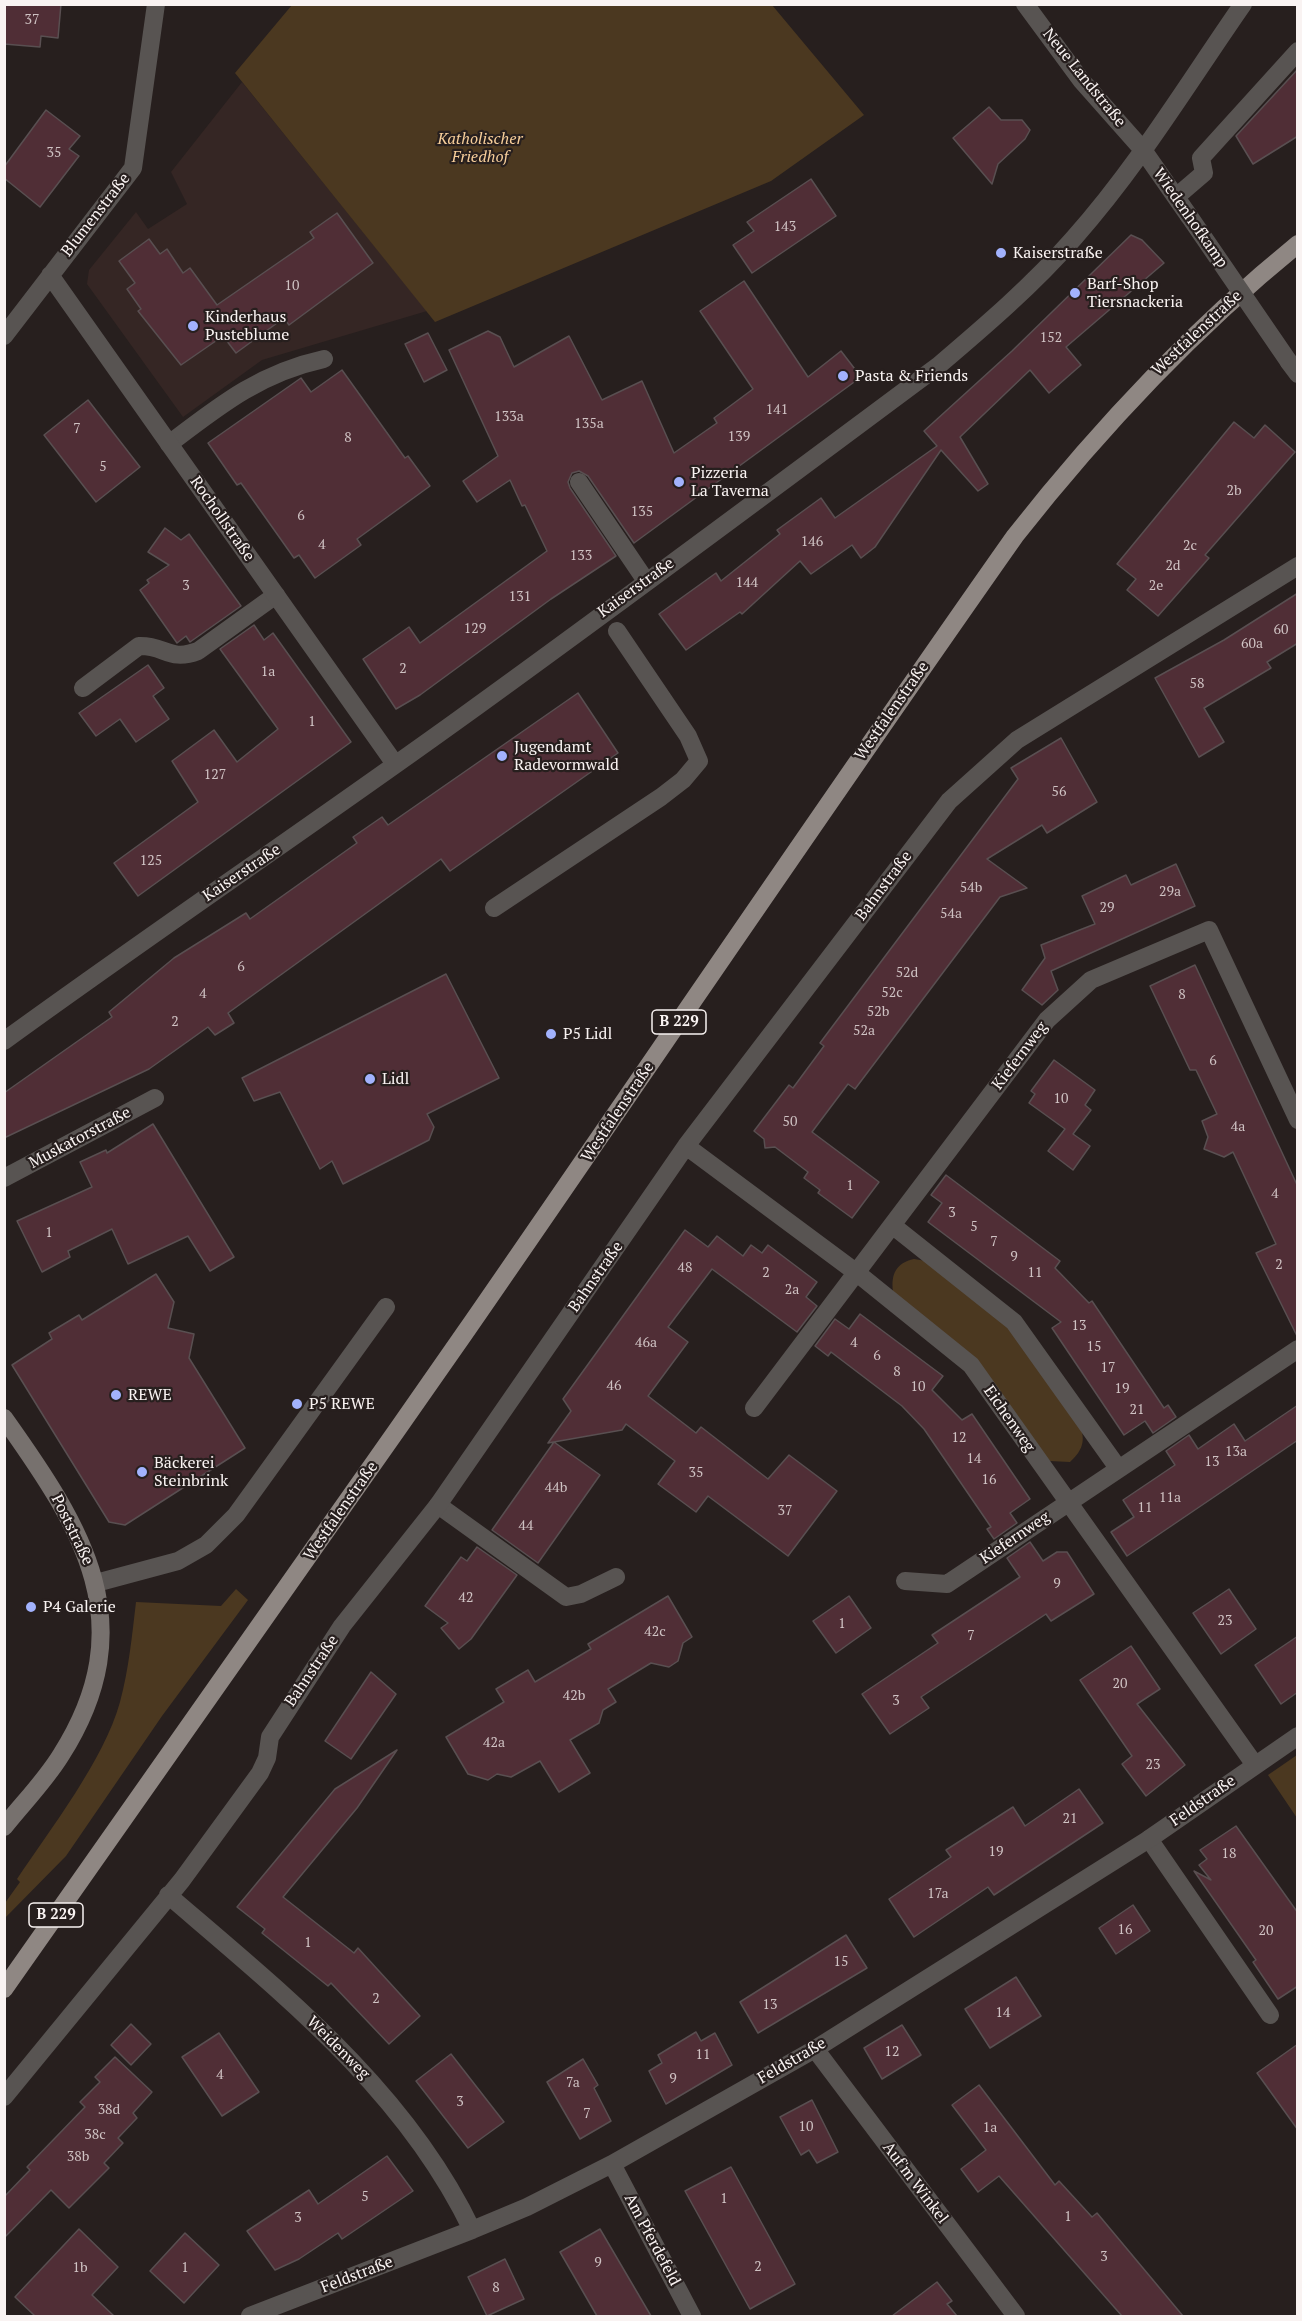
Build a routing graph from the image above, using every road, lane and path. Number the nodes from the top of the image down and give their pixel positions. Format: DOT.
graph roads {
  1 [pos="156,4"];
  2 [pos="1025,4"];
  3 [pos="1243,4"];
  4 [pos="1298,51"];
  5 [pos="1143,150"];
  6 [pos="1176,197"];
  7 [pos="1298,244"];
  8 [pos="50,275"];
  9 [pos="4,336"];
  10 [pos="324,359"];
  11 [pos="1293,368"];
  12 [pos="169,444"];
  13 [pos="579,482"];
  14 [pos="1298,566"];
  15 [pos="646,581"];
  16 [pos="276,595"];
  17 [pos="617,631"];
  18 [pos="83,688"];
  19 [pos="395,764"];
  20 [pos="494,908"];
  21 [pos="4,1041"];
  22 [pos="155,1098"];
  23 [pos="1298,1120"];
  24 [pos="686,1146"];
  25 [pos="4,1178"];
  26 [pos="892,1225"];
  27 [pos="856,1273"];
  28 [pos="386,1307"];
  29 [pos="1298,1349"];
  30 [pos="754,1408"];
  31 [pos="4,1418"];
  32 [pos="1118,1468"];
  33 [pos="1067,1503"];
  34 [pos="438,1505"];
  35 [pos="616,1577"];
  36 [pos="905,1581"];
  37 [pos="96,1583"];
  38 [pos="1298,1736"];
  39 [pos="1255,1765"];
  40 [pos="8,1820"];
  41 [pos="1149,1839"];
  42 [pos="168,1895"];
  43 [pos="4,1989"];
  44 [pos="1270,2015"];
  45 [pos="815,2049"];
  46 [pos="4,2097"];
  47 [pos="612,2164"];
  48 [pos="472,2230"];
  49 [pos="250,2316"];
  50 [pos="692,2316"];
  51 [pos="1016,2316"];
  1 -- 8 [label="street, Blumenstraße"];
  2 -- 5 [label="street, Neue Landstraße"];
  3 -- 5 [label="street, Kaiserstraße"];
  4 -- 6 [label="street"];
  5 -- 6 [label="street, Wiedenhofkamp"];
  5 -- 15 [label="street, Kaiserstraße"];
  6 -- 11 [label="street, Wiedenhofkamp, bridge"];
  7 -- 43 [label="main road, Westfalenstraße / B 229"];
  8 -- 9 [label="street, Blumenstraße"];
  8 -- 12 [label="street, Rochollstraße"];
  10 -- 12 [label="street"];
  12 -- 16 [label="street, Rochollstraße"];
  13 -- 15 [label="street"];
  14 -- 24 [label="street, Bahnstraße"];
  15 -- 19 [label="street, Kaiserstraße"];
  16 -- 18 [label="street"];
  16 -- 19 [label="street, Rochollstraße"];
  17 -- 20 [label="street"];
  19 -- 21 [label="street, Kaiserstraße"];
  22 -- 25 [label="street, Muskatorstraße"];
  23 -- 26 [label="street, Kiefernweg"];
  24 -- 27 [label="street, Eichenweg"];
  24 -- 34 [label="street, Bahnstraße"];
  26 -- 27 [label="street, Kiefernweg"];
  26 -- 32 [label="street"];
  27 -- 30 [label="street, Kiefernweg"];
  27 -- 33 [label="street, Eichenweg"];
  28 -- 37 [label="street"];
  29 -- 32 [label="street, Kiefernweg"];
  31 -- 37 [label="street, Poststraße"];
  32 -- 33 [label="street, Kiefernweg"];
  33 -- 36 [label="street, Kiefernweg"];
  33 -- 39 [label="street, Eichenweg"];
  34 -- 35 [label="street"];
  34 -- 42 [label="street, Bahnstraße"];
  37 -- 40 [label="street, Poststraße"];
  38 -- 39 [label="street, Feldstraße"];
  39 -- 41 [label="street, Feldstraße"];
  41 -- 44 [label="street"];
  41 -- 45 [label="street, Feldstraße"];
  42 -- 46 [label="street, Bahnstraße"];
  42 -- 48 [label="street, Weidenweg"];
  45 -- 47 [label="street, Feldstraße"];
  45 -- 51 [label="street, Auf'm Winkel"];
  47 -- 48 [label="street, Feldstraße"];
  47 -- 50 [label="street, Am Pferdefeld"];
  48 -- 49 [label="street, Feldstraße"];
}
